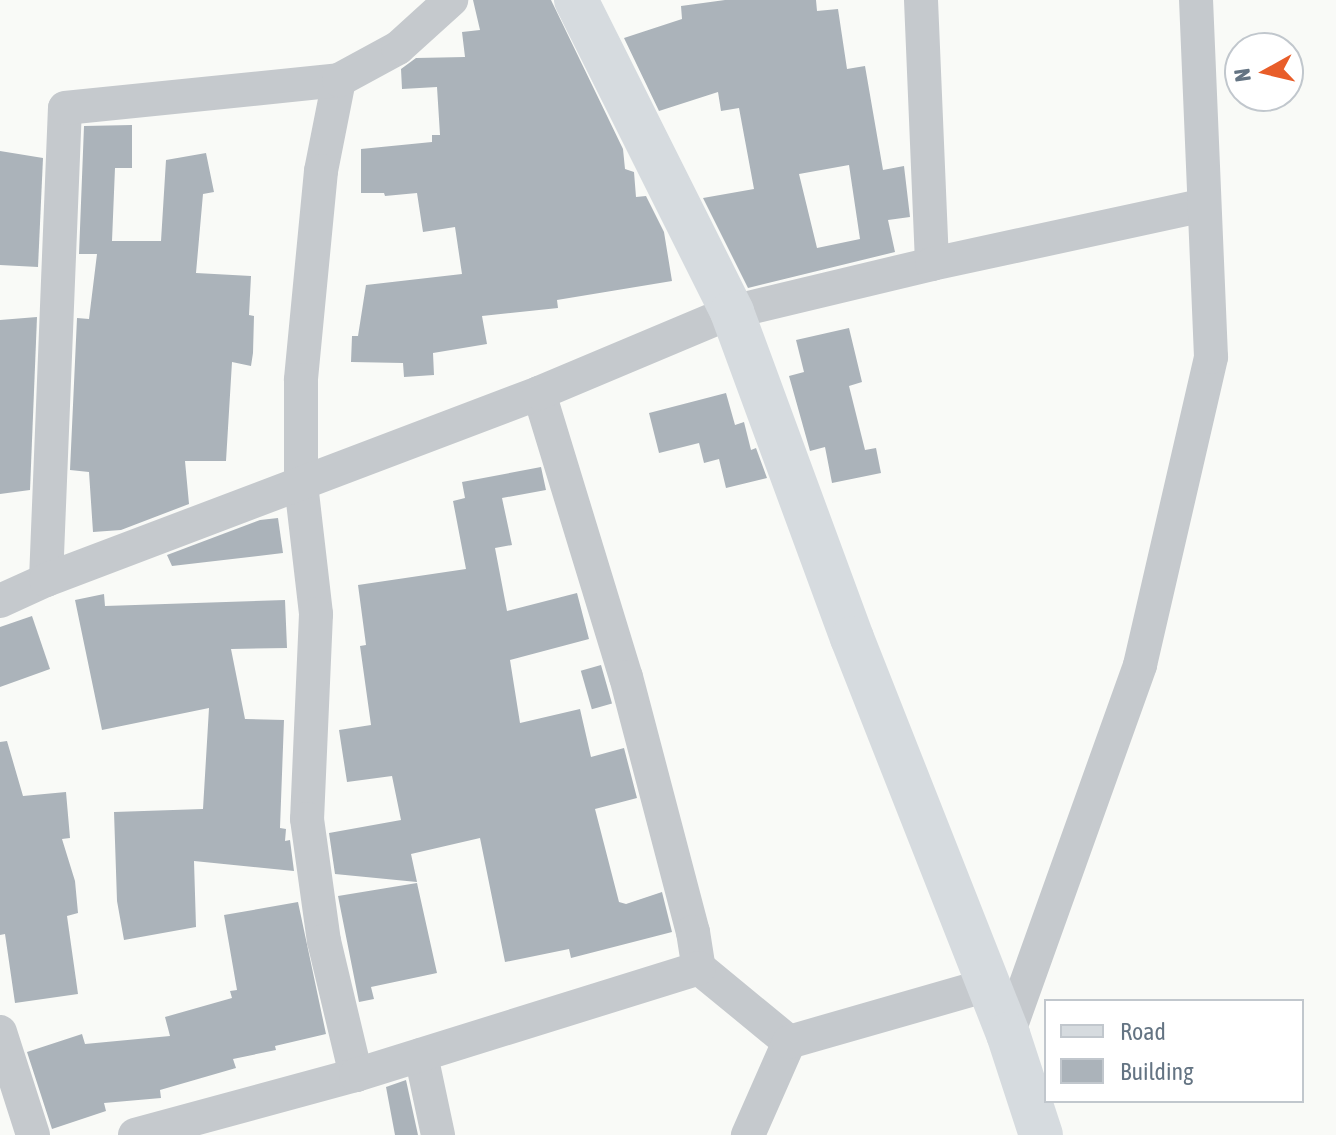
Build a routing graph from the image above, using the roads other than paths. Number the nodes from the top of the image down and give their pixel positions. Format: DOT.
graph roads {
  1 [pos="451,0"];
  2 [pos="576,0"];
  3 [pos="921,0"];
  4 [pos="1196,0"];
  5 [pos="339,80"];
  6 [pos="1204,205"];
  7 [pos="932,264"];
  8 [pos="732,312"];
  9 [pos="539,393"];
  10 [pos="301,484"];
  11 [pos="46,580"];
  12 [pos="0,601"];
  13 [pos="699,968"];
  14 [pos="988,985"];
  15 [pos="0,1032"];
  16 [pos="1008,1034"];
  17 [pos="789,1042"];
  18 [pos="421,1055"];
  19 [pos="356,1075"];
  20 [pos="33,1135"];
  21 [pos="135,1135"];
  22 [pos="438,1135"];
  23 [pos="748,1135"];
  24 [pos="1041,1135"];
  1 -- 5 [label="street"];
  2 -- 8 [label="street"];
  3 -- 7 [label="street"];
  4 -- 6 [label="street"];
  5 -- 10 [label="street"];
  5 -- 11 [label="street"];
  6 -- 7 [label="street"];
  6 -- 16 [label="street"];
  7 -- 8 [label="street"];
  8 -- 9 [label="street"];
  8 -- 14 [label="street"];
  9 -- 10 [label="street"];
  9 -- 13 [label="street"];
  10 -- 11 [label="street"];
  10 -- 19 [label="street"];
  11 -- 12 [label="street"];
  13 -- 17 [label="street"];
  13 -- 18 [label="street"];
  14 -- 16 [label="street"];
  14 -- 17 [label="street"];
  15 -- 20 [label="street"];
  16 -- 24 [label="street"];
  17 -- 23 [label="street"];
  18 -- 19 [label="street"];
  18 -- 22 [label="street"];
  19 -- 21 [label="street"];
}
